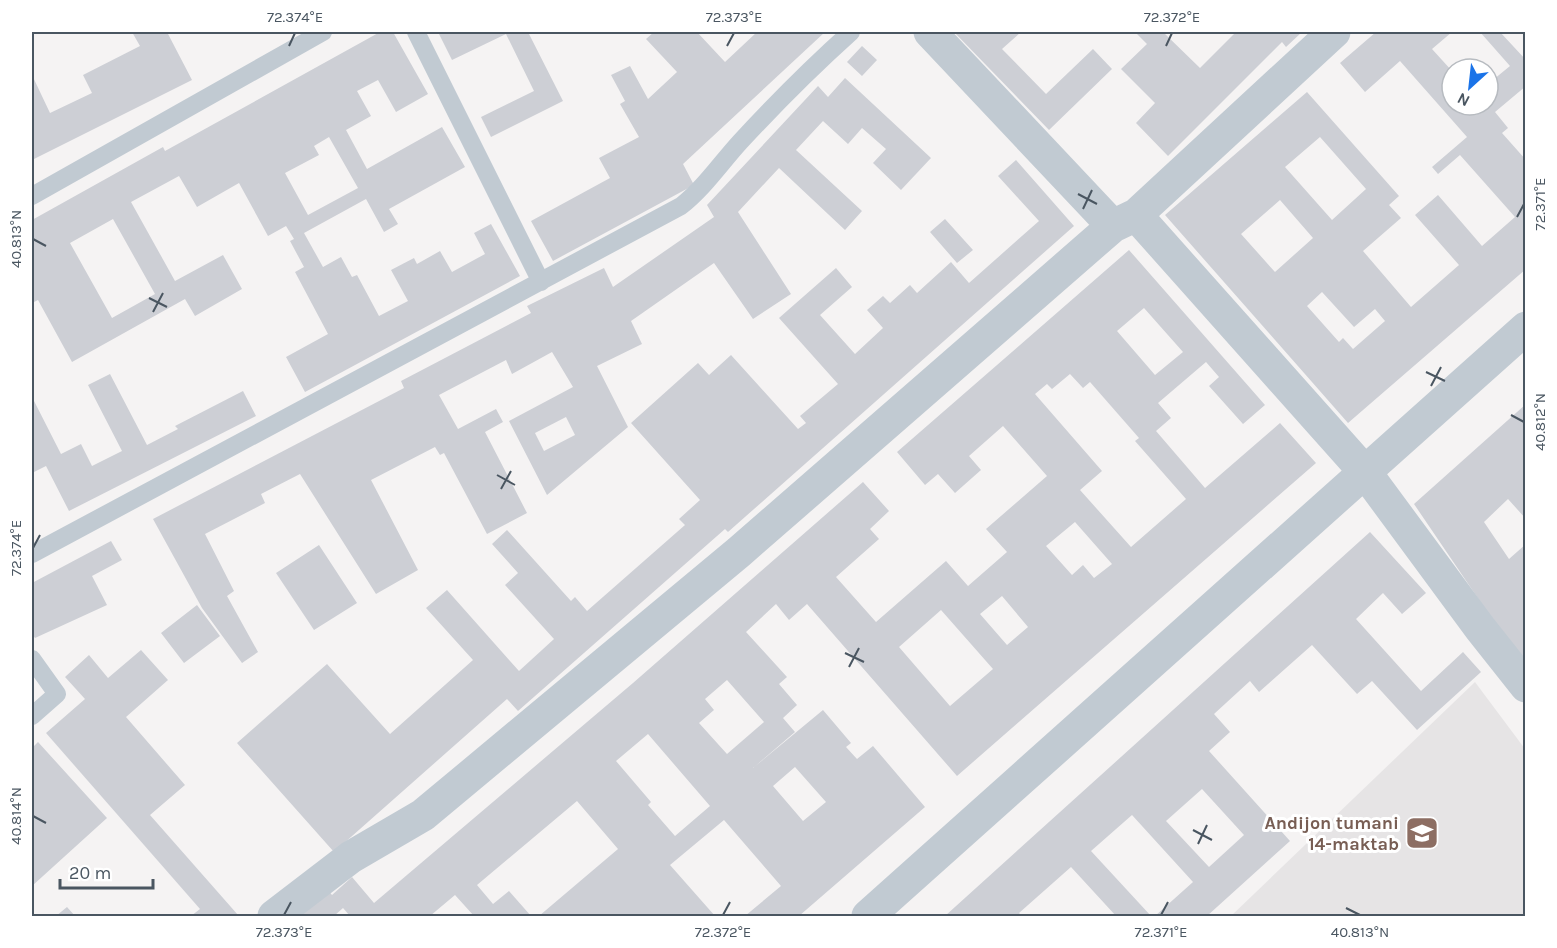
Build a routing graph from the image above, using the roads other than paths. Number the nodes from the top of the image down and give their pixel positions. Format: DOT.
graph roads {
  1 [pos="323,32"];
  2 [pos="416,32"];
  3 [pos="851,32"];
  4 [pos="930,32"];
  5 [pos="1334,32"];
  6 [pos="32,196"];
  7 [pos="1125,221"];
  8 [pos="541,282"];
  9 [pos="1526,328"];
  10 [pos="1365,472"];
  11 [pos="32,554"];
  12 [pos="32,659"];
  13 [pos="1526,686"];
  14 [pos="32,716"];
  15 [pos="274,916"];
  16 [pos="868,916"];
  1 -- 6 [label="lane"];
  2 -- 8 [label="lane"];
  3 -- 8 [label="lane"];
  4 -- 7 [label="street"];
  5 -- 7 [label="street"];
  7 -- 10 [label="street"];
  7 -- 15 [label="street"];
  8 -- 11 [label="lane"];
  9 -- 10 [label="street"];
  10 -- 13 [label="street"];
  10 -- 16 [label="street"];
  12 -- 14 [label="lane"];
}
